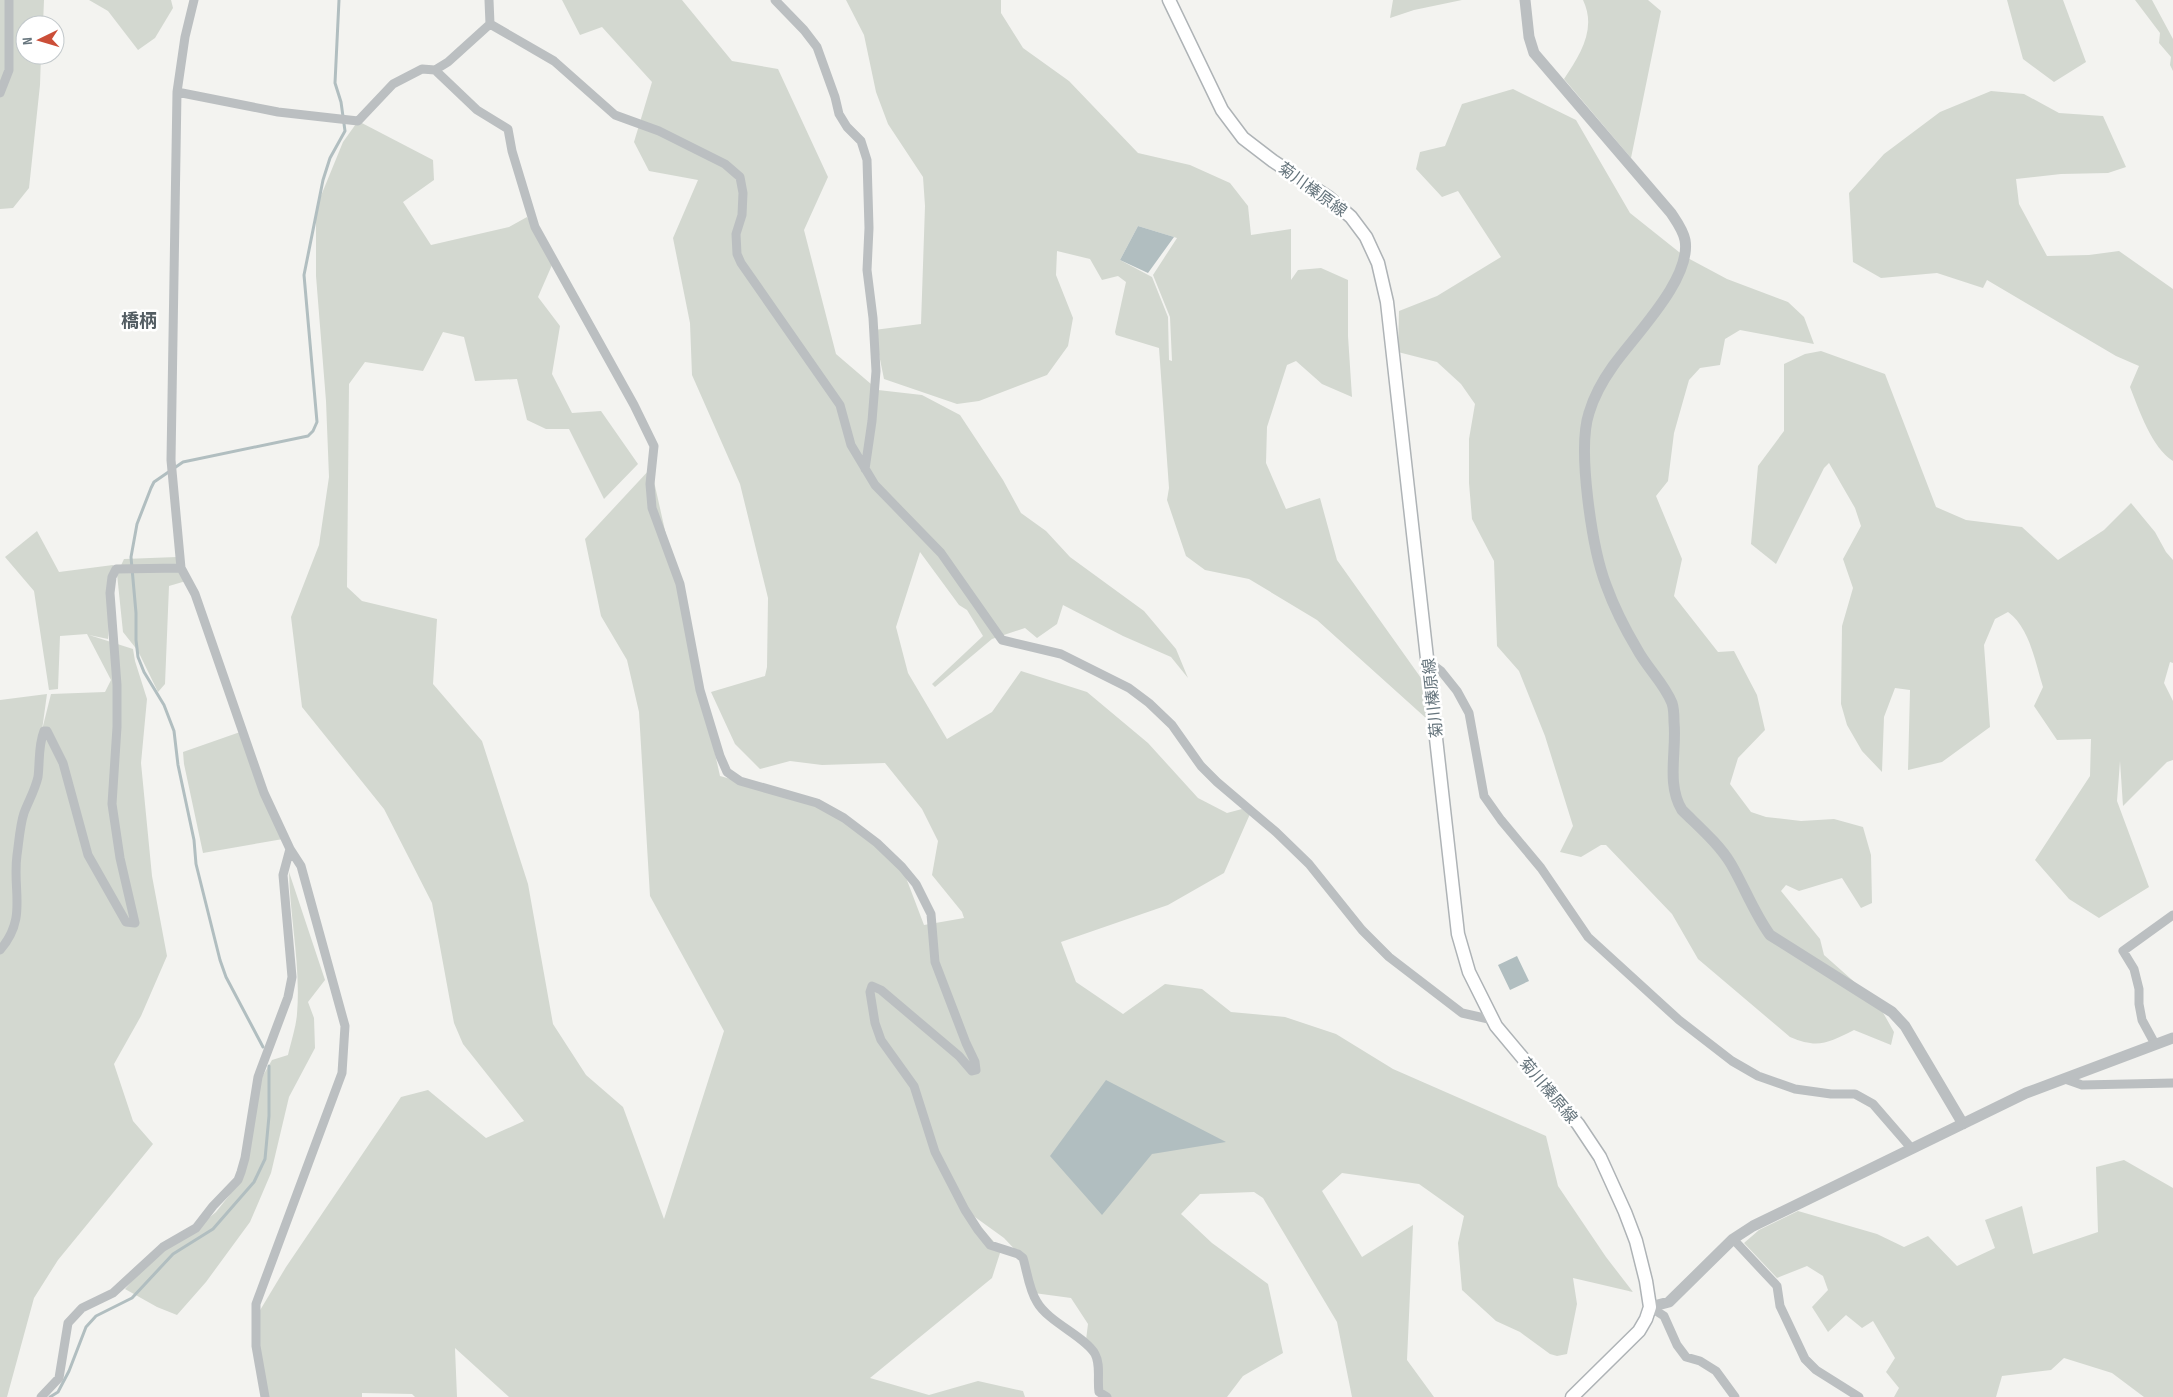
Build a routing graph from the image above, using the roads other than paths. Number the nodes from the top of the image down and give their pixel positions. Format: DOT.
graph roads {
  1 [pos="9,0"];
  2 [pos="194,0"];
  3 [pos="489,0"];
  4 [pos="775,0"];
  5 [pos="1169,0"];
  6 [pos="1526,0"];
  7 [pos="490,24"];
  8 [pos="435,70"];
  9 [pos="177,92"];
  10 [pos="0,93"];
  11 [pos="865,469"];
  12 [pos="181,568"];
  13 [pos="1428,661"];
  14 [pos="290,849"];
  15 [pos="2173,915"];
  16 [pos="0,950"];
  17 [pos="1492,1020"];
  18 [pos="2173,1038"];
  19 [pos="2155,1044"];
  20 [pos="2065,1079"];
  21 [pos="2173,1084"];
  22 [pos="1963,1124"];
  23 [pos="1912,1149"];
  24 [pos="1733,1239"];
  25 [pos="1650,1307"];
  26 [pos="41,1397"];
  27 [pos="265,1397"];
  28 [pos="1107,1397"];
  29 [pos="1572,1397"];
  30 [pos="1735,1397"];
  31 [pos="1860,1397"];
  1 -- 10 [label="street"];
  2 -- 9 [label="street"];
  3 -- 7 [label="street"];
  4 -- 11 [label="street"];
  5 -- 13 [label="main road, 菊川榛原線"];
  6 -- 22 [label="street"];
  7 -- 8 [label="street"];
  7 -- 11 [label="street"];
  8 -- 9 [label="street"];
  8 -- 28 [label="street"];
  9 -- 12 [label="street"];
  11 -- 17 [label="street"];
  12 -- 14 [label="street"];
  12 -- 16 [label="street"];
  13 -- 17 [label="main road, 菊川榛原線"];
  13 -- 23 [label="street"];
  14 -- 26 [label="street"];
  14 -- 27 [label="street"];
  15 -- 19 [label="street"];
  17 -- 25 [label="main road, 菊川榛原線"];
  18 -- 19 [label="street"];
  19 -- 20 [label="street"];
  20 -- 21 [label="street"];
  20 -- 22 [label="street"];
  22 -- 23 [label="street"];
  23 -- 24 [label="street"];
  24 -- 25 [label="street"];
  24 -- 31 [label="street"];
  25 -- 29 [label="main road"];
  25 -- 30 [label="street"];
}
